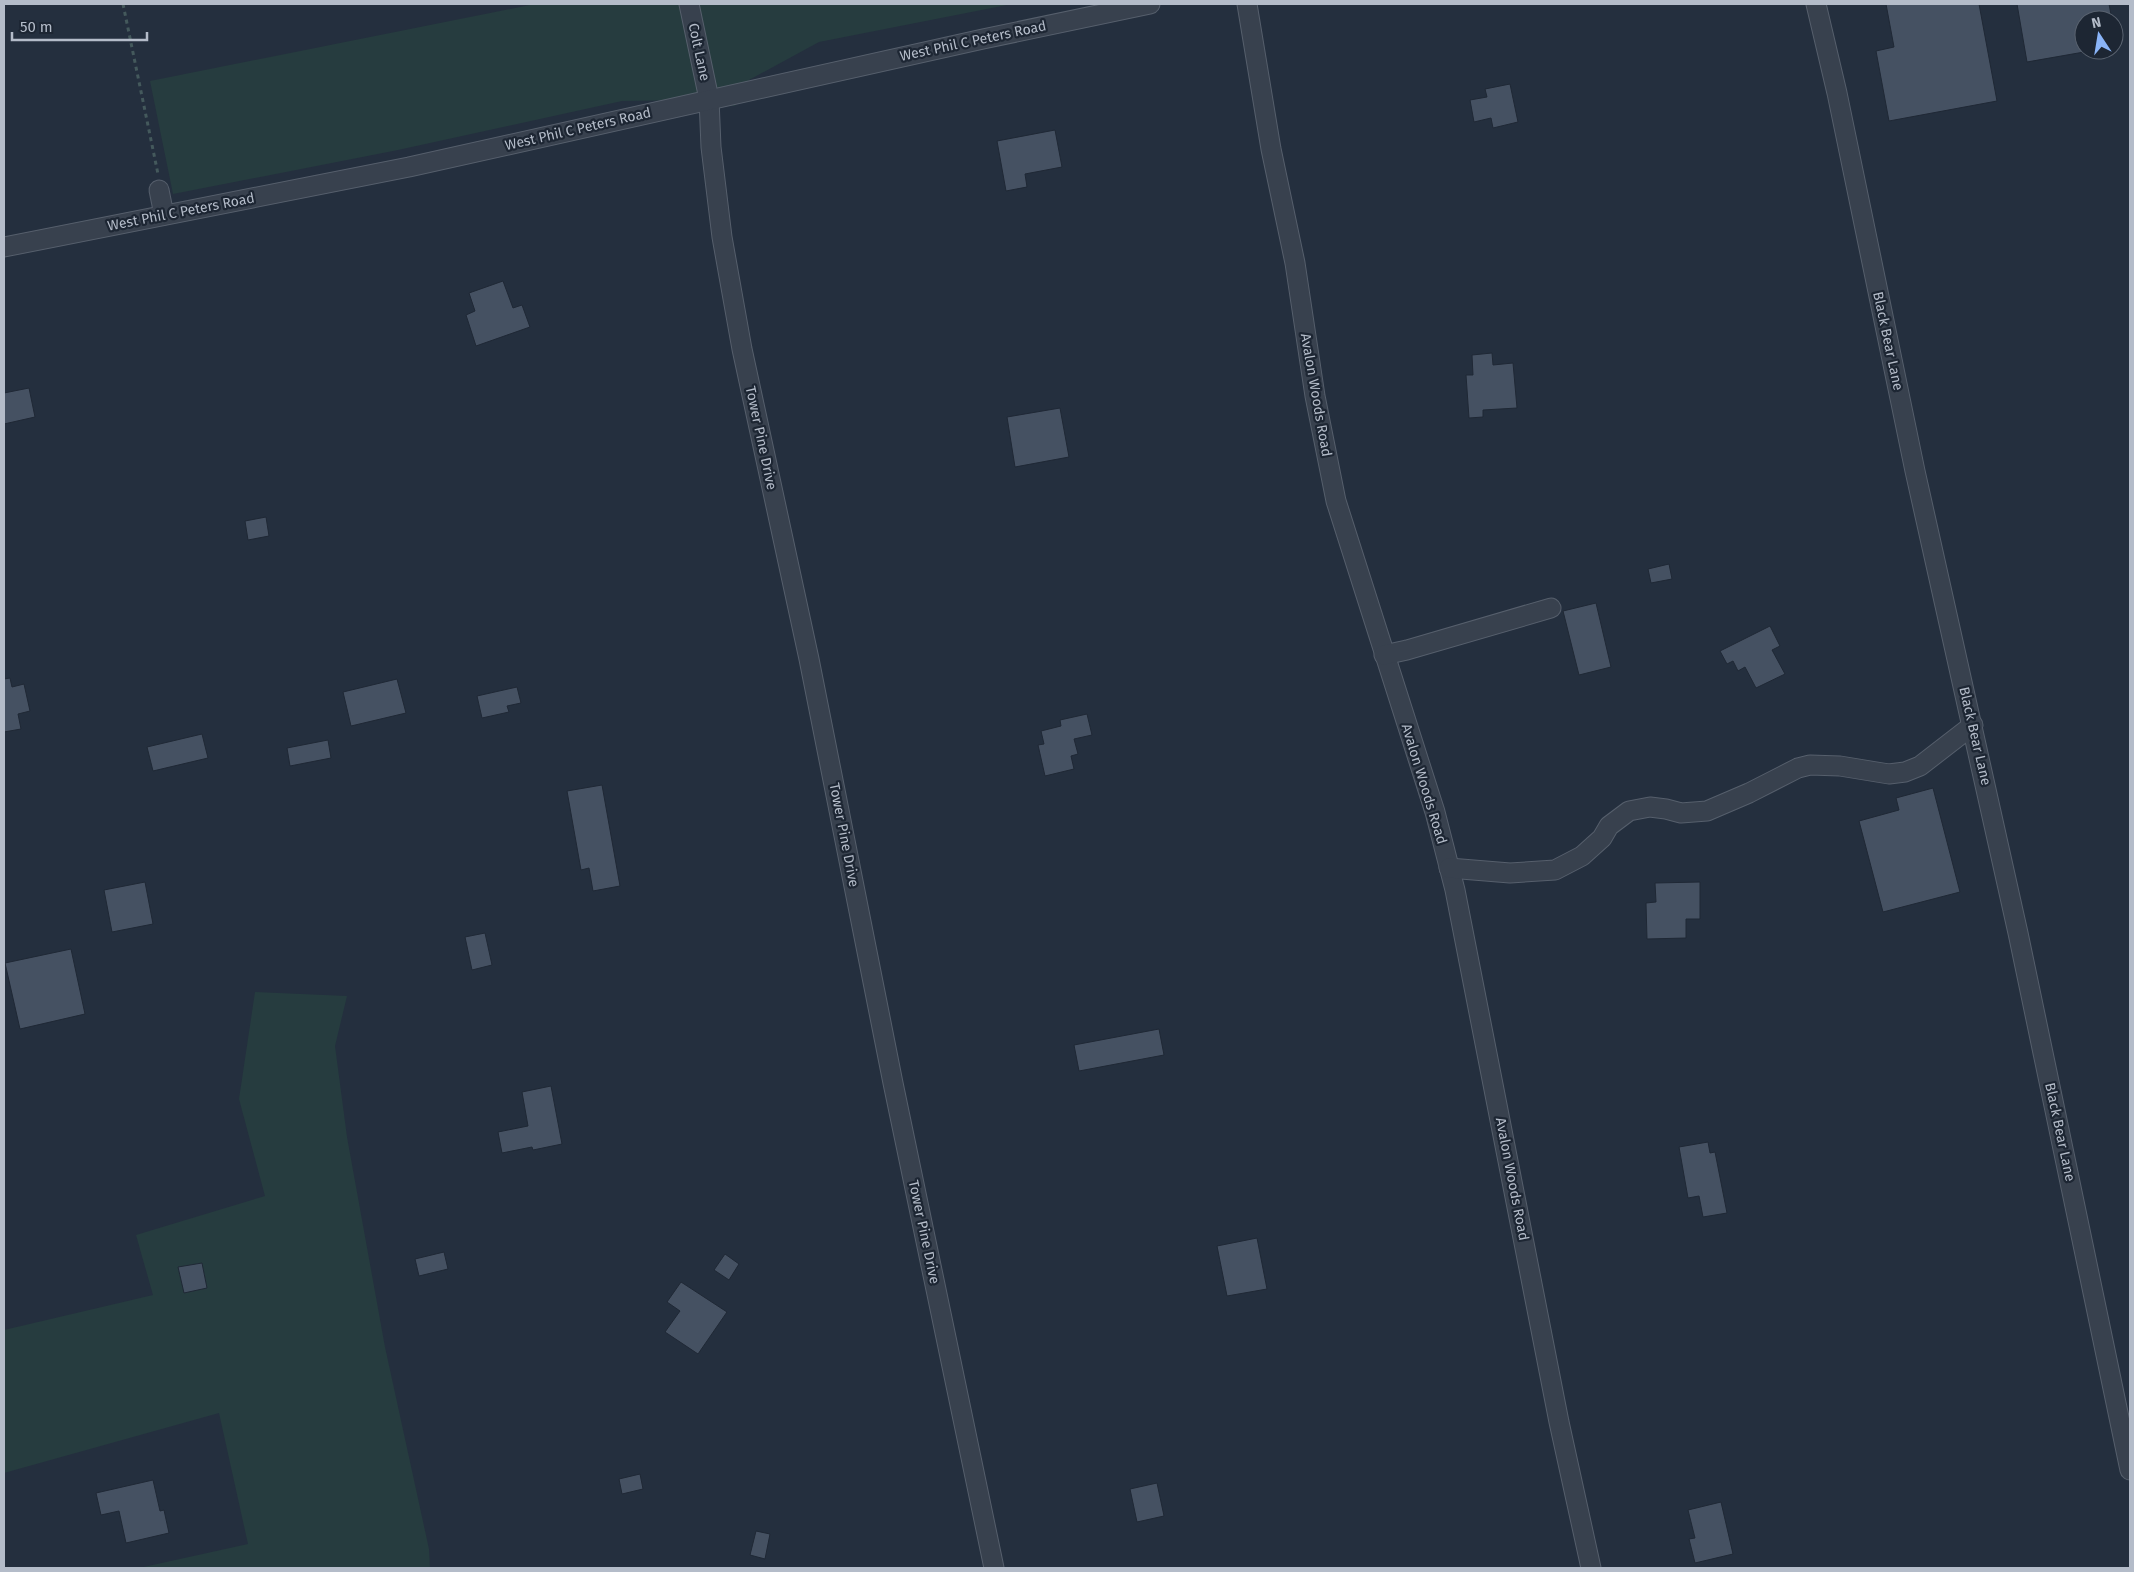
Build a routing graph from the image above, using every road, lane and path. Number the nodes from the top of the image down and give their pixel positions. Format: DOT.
graph roads {
  1 [pos="123,4"];
  2 [pos="689,4"];
  3 [pos="1150,4"];
  4 [pos="1247,4"];
  5 [pos="1816,4"];
  6 [pos="709,99"];
  7 [pos="159,190"];
  8 [pos="164,215"];
  9 [pos="4,247"];
  10 [pos="1551,608"];
  11 [pos="1384,654"];
  12 [pos="1973,726"];
  13 [pos="1449,868"];
  14 [pos="2130,1470"];
  15 [pos="994,1568"];
  16 [pos="1591,1568"];
  1 -- 7 [label="path"];
  2 -- 6 [label="street, Colt Lane"];
  3 -- 6 [label="street, West Phil C Peters Road"];
  4 -- 11 [label="street, Avalon Woods Road"];
  5 -- 12 [label="street, Black Bear Lane"];
  6 -- 8 [label="street, West Phil C Peters Road"];
  6 -- 15 [label="street, Tower Pine Drive"];
  7 -- 8 [label="street"];
  8 -- 9 [label="street, West Phil C Peters Road"];
  10 -- 11 [label="street"];
  11 -- 13 [label="street, Avalon Woods Road"];
  12 -- 13 [label="street"];
  12 -- 14 [label="street, Black Bear Lane"];
  13 -- 16 [label="street, Avalon Woods Road"];
}
